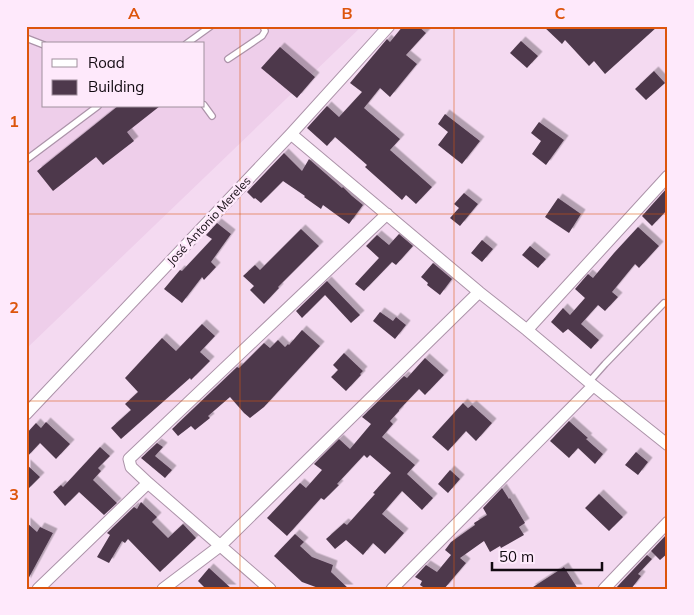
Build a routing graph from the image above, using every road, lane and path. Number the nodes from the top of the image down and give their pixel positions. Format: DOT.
graph roads {
  1 [pos="212,26"];
  2 [pos="263,26"];
  3 [pos="389,26"];
  4 [pos="26,38"];
  5 [pos="189,42"];
  6 [pos="42,44"];
  7 [pos="228,58"];
  8 [pos="205,106"];
  9 [pos="95,108"];
  10 [pos="212,116"];
  11 [pos="291,134"];
  12 [pos="26,160"];
  13 [pos="668,176"];
  14 [pos="387,214"];
  15 [pos="479,292"];
  16 [pos="664,303"];
  17 [pos="527,330"];
  18 [pos="591,384"];
  19 [pos="26,414"];
  20 [pos="668,445"];
  21 [pos="148,484"];
  22 [pos="668,522"];
  23 [pos="220,546"];
  24 [pos="38,589"];
  25 [pos="163,589"];
  26 [pos="270,589"];
  27 [pos="392,589"];
  28 [pos="604,589"];
  1 -- 5 [label="lane"];
  2 -- 7 [label="lane"];
  3 -- 11 [label="street, José Antonio Mereles"];
  4 -- 6 [label="lane"];
  8 -- 10 [label="lane"];
  9 -- 12 [label="lane"];
  11 -- 14 [label="street"];
  11 -- 19 [label="street, José Antonio Mereles"];
  13 -- 17 [label="street"];
  14 -- 15 [label="street"];
  14 -- 21 [label="street"];
  15 -- 17 [label="street"];
  15 -- 23 [label="street"];
  16 -- 18 [label="lane"];
  17 -- 18 [label="street"];
  18 -- 20 [label="street"];
  18 -- 27 [label="street"];
  21 -- 23 [label="street"];
  21 -- 24 [label="street"];
  22 -- 28 [label="street"];
  23 -- 25 [label="street"];
  23 -- 26 [label="street"];
}
